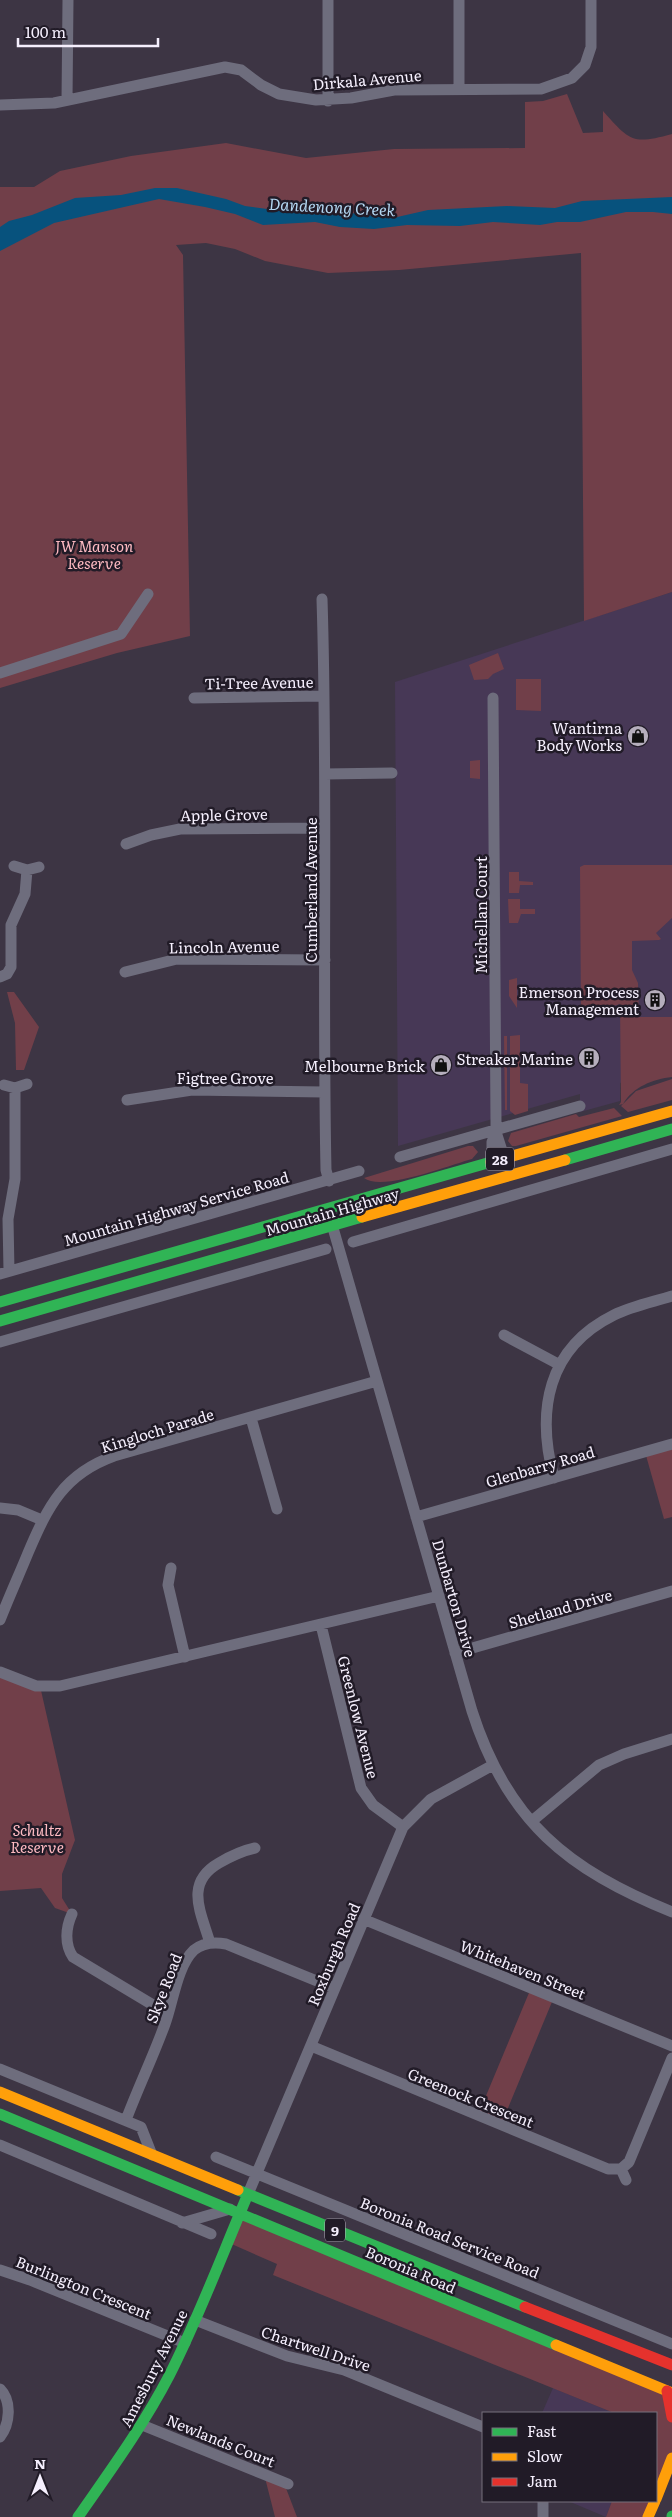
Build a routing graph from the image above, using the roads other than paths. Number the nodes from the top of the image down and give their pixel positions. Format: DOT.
graph roads {
  1 [pos="68,0"];
  2 [pos="328,0"];
  3 [pos="459,0"];
  4 [pos="591,0"];
  5 [pos="459,88"];
  6 [pos="67,100"];
  7 [pos="328,101"];
  8 [pos="0,105"];
  9 [pos="148,594"];
  10 [pos="322,599"];
  11 [pos="0,673"];
  12 [pos="324,696"];
  13 [pos="194,698"];
  14 [pos="494,698"];
  15 [pos="392,773"];
  16 [pos="325,774"];
  17 [pos="324,828"];
  18 [pos="126,844"];
  19 [pos="14,866"];
  20 [pos="39,867"];
  21 [pos="27,870"];
  22 [pos="325,960"];
  23 [pos="125,972"];
  24 [pos="0,977"];
  25 [pos="28,1084"];
  26 [pos="324,1092"];
  27 [pos="127,1100"];
  28 [pos="580,1106"];
  29 [pos="672,1110"];
  30 [pos="672,1129"];
  31 [pos="496,1132"];
  32 [pos="672,1149"];
  33 [pos="400,1157"];
  34 [pos="498,1159"];
  35 [pos="359,1171"];
  36 [pos="503,1178"];
  37 [pos="329,1181"];
  38 [pos="328,1210"];
  39 [pos="333,1226"];
  40 [pos="353,1242"];
  41 [pos="274,1243"];
  42 [pos="198,1245"];
  43 [pos="326,1249"];
  44 [pos="223,1257"];
  45 [pos="260,1268"];
  46 [pos="4,1272"];
  47 [pos="672,1296"];
  48 [pos="0,1302"];
  49 [pos="0,1321"];
  50 [pos="504,1335"];
  51 [pos="0,1342"];
  52 [pos="560,1365"];
  53 [pos="377,1381"];
  54 [pos="251,1418"];
  55 [pos="672,1444"];
  56 [pos="554,1478"];
  57 [pos="0,1508"];
  58 [pos="277,1509"];
  59 [pos="416,1518"];
  60 [pos="42,1520"];
  61 [pos="171,1568"];
  62 [pos="672,1591"];
  63 [pos="439,1596"];
  64 [pos="0,1620"];
  65 [pos="321,1625"];
  66 [pos="455,1653"];
  67 [pos="185,1657"];
  68 [pos="0,1672"];
  69 [pos="672,1740"];
  70 [pos="493,1765"];
  71 [pos="532,1821"];
  72 [pos="403,1828"];
  73 [pos="255,1848"];
  74 [pos="672,1912"];
  75 [pos="72,1914"];
  76 [pos="363,1919"];
  77 [pos="210,1943"];
  78 [pos="334,1988"];
  79 [pos="168,2014"];
  80 [pos="311,2046"];
  81 [pos="672,2046"];
  82 [pos="672,2058"];
  83 [pos="0,2068"];
  84 [pos="0,2092"];
  85 [pos="0,2114"];
  86 [pos="126,2120"];
  87 [pos="0,2145"];
  88 [pos="152,2155"];
  89 [pos="216,2157"];
  90 [pos="257,2174"];
  91 [pos="248,2194"];
  92 [pos="235,2211"];
  93 [pos="182,2223"];
  94 [pos="212,2234"];
  95 [pos="0,2270"];
  96 [pos="195,2320"];
  97 [pos="185,2344"];
  98 [pos="672,2344"];
  99 [pos="672,2365"];
  100 [pos="0,2389"];
  101 [pos="670,2392"];
  102 [pos="672,2417"];
  103 [pos="142,2425"];
  104 [pos="482,2427"];
  105 [pos="0,2437"];
  106 [pos="672,2458"];
  107 [pos="288,2484"];
  108 [pos="657,2495"];
  109 [pos="543,2502"];
  110 [pos="654,2502"];
  111 [pos="78,2517"];
  112 [pos="543,2517"];
  113 [pos="648,2517"];
  1 -- 6 [label="street"];
  2 -- 7 [label="street"];
  3 -- 5 [label="street"];
  4 -- 5 [label="street, Dirkala Avenue"];
  5 -- 7 [label="street, Dirkala Avenue"];
  6 -- 7 [label="street, Dirkala Avenue"];
  6 -- 8 [label="street, Dirkala Avenue"];
  9 -- 11 [label="street"];
  10 -- 12 [label="street, Cumberland Avenue"];
  12 -- 13 [label="street, Ti-Tree Avenue"];
  12 -- 16 [label="street, Cumberland Avenue"];
  14 -- 31 [label="street, Michellan Court"];
  15 -- 16 [label="street"];
  16 -- 17 [label="street, Cumberland Avenue"];
  17 -- 18 [label="street, Apple Grove"];
  17 -- 22 [label="street, Cumberland Avenue"];
  19 -- 21 [label="street"];
  20 -- 21 [label="street"];
  21 -- 24 [label="street"];
  22 -- 23 [label="street, Lincoln Avenue"];
  22 -- 26 [label="street, Cumberland Avenue"];
  25 -- 46 [label="street"];
  26 -- 27 [label="street, Figtree Grove"];
  26 -- 37 [label="street, Cumberland Avenue"];
  28 -- 31 [label="street"];
  29 -- 34 [label="main road, Mountain Highway / 28"];
  30 -- 36 [label="main road, Mountain Highway / 28"];
  31 -- 33 [label="street"];
  31 -- 34 [label="street, Michellan Court"];
  32 -- 40 [label="street"];
  34 -- 36 [label="main road"];
  34 -- 38 [label="main road, Mountain Highway / 28"];
  35 -- 37 [label="street, Mountain Highway Service Road"];
  36 -- 39 [label="main road, Mountain Highway / 28"];
  37 -- 46 [label="street, Mountain Highway Service Road"];
  38 -- 39 [label="street, Dunbarton Drive"];
  38 -- 42 [label="main road, Mountain Highway / 28"];
  39 -- 41 [label="main road, Mountain Highway / 28"];
  39 -- 53 [label="street, Dunbarton Drive"];
  41 -- 44 [label="main road, Mountain Highway / 28"];
  41 -- 45 [label="street"];
  42 -- 44 [label="main road"];
  42 -- 48 [label="main road, Mountain Highway / 28"];
  43 -- 45 [label="street"];
  44 -- 49 [label="main road, Mountain Highway / 28"];
  45 -- 51 [label="street"];
  47 -- 52 [label="street"];
  50 -- 52 [label="street"];
  52 -- 56 [label="street"];
  53 -- 54 [label="street, Kingloch Parade"];
  53 -- 59 [label="street, Dunbarton Drive"];
  54 -- 58 [label="street"];
  54 -- 60 [label="street, Kingloch Parade"];
  55 -- 56 [label="street, Glenbarry Road"];
  56 -- 59 [label="street, Glenbarry Road"];
  57 -- 60 [label="street"];
  59 -- 63 [label="street, Dunbarton Drive"];
  60 -- 64 [label="street, Kingloch Parade"];
  61 -- 67 [label="street"];
  62 -- 66 [label="street, Shetland Drive"];
  63 -- 65 [label="street"];
  63 -- 66 [label="street, Dunbarton Drive"];
  65 -- 67 [label="street"];
  65 -- 72 [label="street, Greenlow Avenue"];
  66 -- 70 [label="street, Dunbarton Drive"];
  67 -- 68 [label="street"];
  69 -- 71 [label="street"];
  70 -- 71 [label="street, Dunbarton Drive"];
  70 -- 72 [label="street, Roxburgh Road"];
  71 -- 74 [label="street, Dunbarton Drive"];
  72 -- 76 [label="street, Roxburgh Road"];
  73 -- 77 [label="street"];
  75 -- 79 [label="street"];
  76 -- 78 [label="street, Roxburgh Road"];
  76 -- 81 [label="street, Whitehaven Street"];
  77 -- 78 [label="street"];
  77 -- 79 [label="street, Skye Road"];
  78 -- 80 [label="street, Roxburgh Road"];
  79 -- 86 [label="street, Skye Road"];
  80 -- 82 [label="street, Greenock Crescent"];
  80 -- 90 [label="street, Roxburgh Road"];
  83 -- 86 [label="street"];
  84 -- 88 [label="main road, Boronia Road / 9"];
  85 -- 92 [label="main road, Boronia Road / 9"];
  86 -- 88 [label="street"];
  87 -- 93 [label="street"];
  88 -- 91 [label="main road, Boronia Road / 9"];
  89 -- 90 [label="street, Boronia Road Service Road"];
  90 -- 91 [label="street, Roxburgh Road"];
  90 -- 98 [label="street, Boronia Road Service Road"];
  91 -- 92 [label="main road, Amesbury Avenue"];
  91 -- 99 [label="main road, Boronia Road / 9"];
  92 -- 93 [label="street"];
  92 -- 96 [label="main road, Amesbury Avenue"];
  92 -- 101 [label="main road, Boronia Road / 9"];
  93 -- 94 [label="street"];
  95 -- 97 [label="street, Burlington Crescent"];
  96 -- 97 [label="main road, Amesbury Avenue"];
  96 -- 104 [label="street, Chartwell Drive"];
  97 -- 103 [label="main road, Amesbury Avenue"];
  100 -- 105 [label="street"];
  101 -- 102 [label="main road"];
  103 -- 107 [label="street, Newlands Court"];
  103 -- 111 [label="main road, Amesbury Avenue"];
  106 -- 108 [label="main road"];
  109 -- 112 [label="street"];
  110 -- 113 [label="main road"];
}
